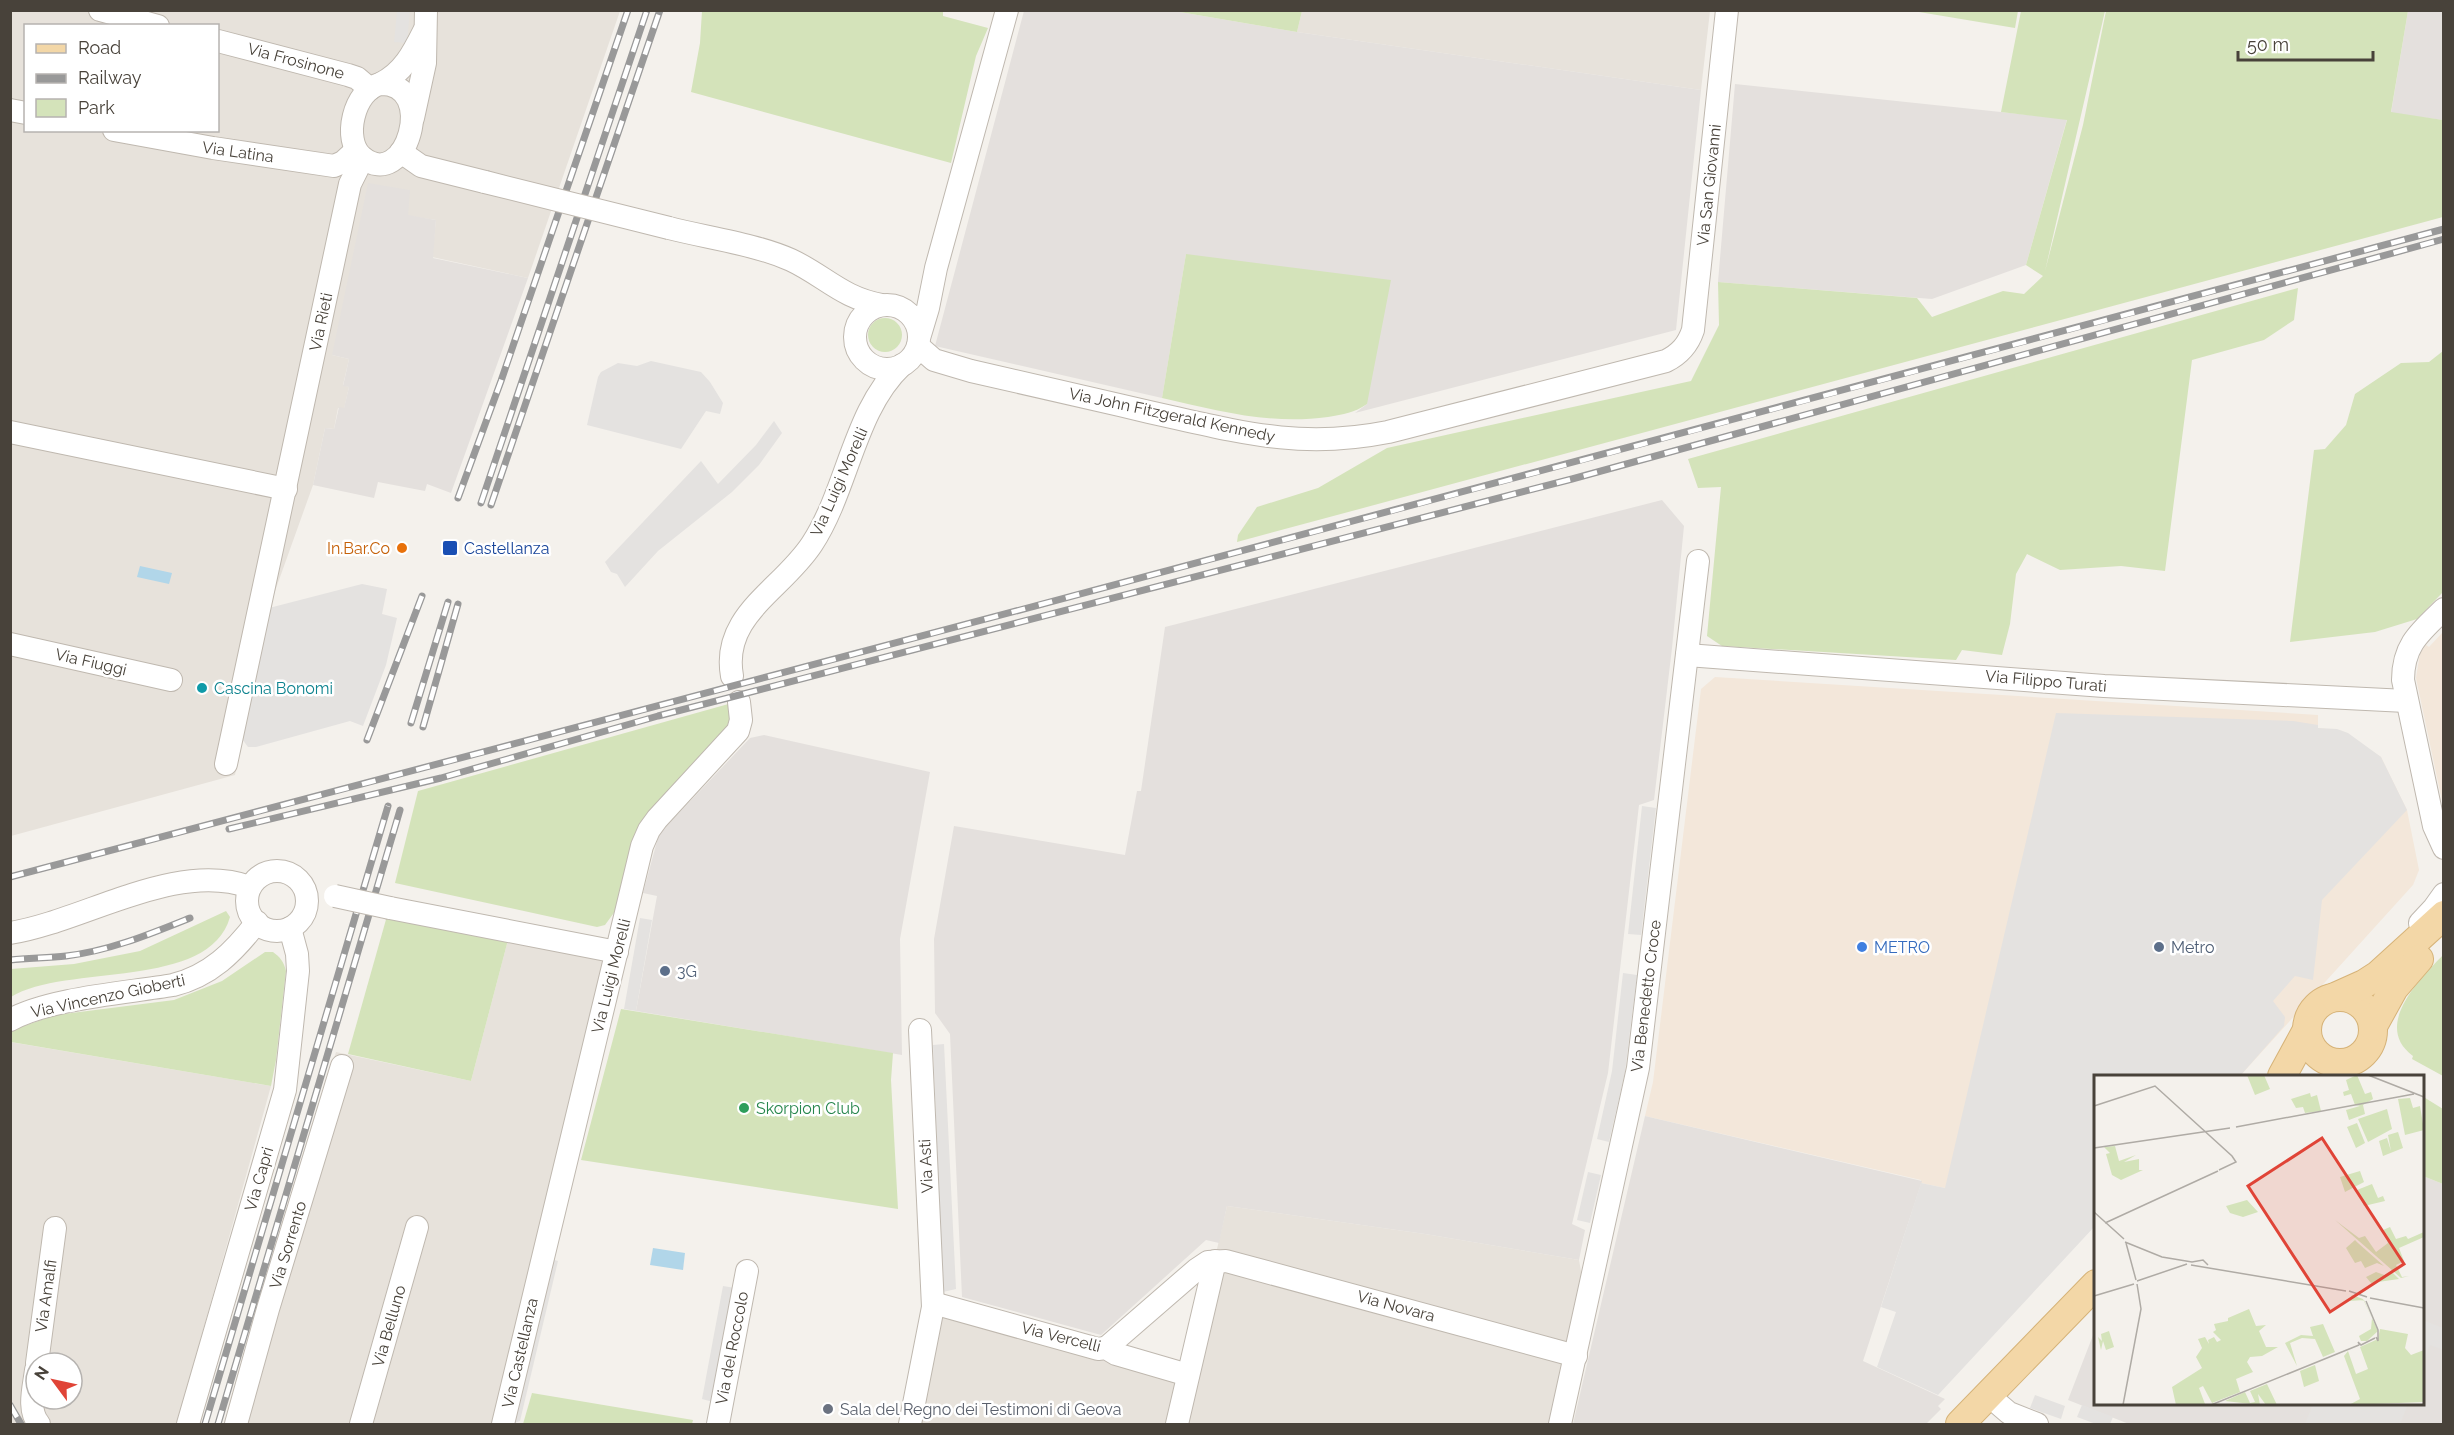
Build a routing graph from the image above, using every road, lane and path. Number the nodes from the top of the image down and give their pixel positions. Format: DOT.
graph roads {
  1 [pos="100,10"];
  2 [pos="1007,10"];
  3 [pos="1727,10"];
  4 [pos="425,20"];
  5 [pos="151,24"];
  6 [pos="219,41"];
  7 [pos="375,86"];
  8 [pos="412,119"];
  9 [pos="125,132"];
  10 [pos="401,152"];
  11 [pos="359,154"];
  12 [pos="934,272"];
  13 [pos="829,284"];
  14 [pos="889,306"];
  15 [pos="855,333"];
  16 [pos="918,342"];
  17 [pos="1677,355"];
  18 [pos="868,363"];
  19 [pos="903,365"];
  20 [pos="873,403"];
  21 [pos="10,432"];
  22 [pos="286,489"];
  23 [pos="1698,561"];
  24 [pos="2444,609"];
  25 [pos="10,644"];
  26 [pos="1687,655"];
  27 [pos="732,676"];
  28 [pos="171,681"];
  29 [pos="2406,701"];
  30 [pos="738,702"];
  31 [pos="226,764"];
  32 [pos="2431,803"];
  33 [pos="2444,822"];
  34 [pos="2444,848"];
  35 [pos="250,887"];
  36 [pos="306,892"];
  37 [pos="2444,894"];
  38 [pos="2444,915"];
  39 [pos="257,922"];
  40 [pos="290,928"];
  41 [pos="10,933"];
  42 [pos="2444,934"];
  43 [pos="617,952"];
  44 [pos="2386,968"];
  45 [pos="2335,997"];
  46 [pos="10,1020"];
  47 [pos="2373,1026"];
  48 [pos="2307,1029"];
  49 [pos="920,1030"];
  50 [pos="2348,1063"];
  51 [pos="342,1066"];
  52 [pos="2283,1075"];
  53 [pos="2325,1075"];
  54 [pos="417,1227"];
  55 [pos="55,1228"];
  56 [pos="1215,1261"];
  57 [pos="747,1271"];
  58 [pos="537,1281"];
  59 [pos="2094,1286"];
  60 [pos="933,1303"];
  61 [pos="1106,1348"];
  62 [pos="39,1351"];
  63 [pos="1576,1356"];
  64 [pos="1188,1374"];
  65 [pos="1988,1395"];
  66 [pos="33,1411"];
  67 [pos="39,1425"];
  68 [pos="188,1425"];
  69 [pos="236,1425"];
  70 [pos="361,1425"];
  71 [pos="503,1425"];
  72 [pos="718,1425"];
  73 [pos="910,1425"];
  74 [pos="1177,1425"];
  75 [pos="1560,1425"];
  76 [pos="1960,1425"];
  77 [pos="2037,1425"];
  1 -- 5 [label="street"];
  2 -- 12 [label="street"];
  3 -- 17 [label="street, Via San Giovanni"];
  4 -- 7 [label="street"];
  4 -- 8 [label="street"];
  6 -- 7 [label="street, Via Frosinone"];
  7 -- 8 [label="street"];
  7 -- 11 [label="street"];
  8 -- 10 [label="street"];
  9 -- 11 [label="street, Via Latina"];
  10 -- 11 [label="street"];
  10 -- 13 [label="street, bridge"];
  11 -- 22 [label="street, Via Rieti"];
  12 -- 14 [label="street"];
  12 -- 16 [label="street"];
  13 -- 14 [label="street"];
  13 -- 15 [label="street"];
  14 -- 15 [label="street"];
  14 -- 16 [label="street"];
  15 -- 18 [label="street"];
  16 -- 17 [label="street, Via John Fitzgerald Kennedy"];
  16 -- 19 [label="street"];
  18 -- 19 [label="street"];
  18 -- 20 [label="street"];
  19 -- 20 [label="street"];
  20 -- 27 [label="street, Via Luigi Morelli"];
  21 -- 22 [label="street"];
  22 -- 31 [label="street, Via Rieti"];
  23 -- 26 [label="street, Via Benedetto Croce"];
  24 -- 29 [label="street"];
  25 -- 28 [label="street, Via Fiuggi"];
  26 -- 29 [label="street, Via Filippo Turati"];
  26 -- 63 [label="street, Via Benedetto Croce"];
  29 -- 32 [label="street"];
  30 -- 43 [label="street, Via Luigi Morelli"];
  32 -- 33 [label="street"];
  32 -- 34 [label="street"];
  35 -- 36 [label="street"];
  35 -- 39 [label="street"];
  35 -- 41 [label="street"];
  36 -- 40 [label="street"];
  36 -- 43 [label="street, bridge"];
  37 -- 44 [label="street"];
  38 -- 44 [label="main road"];
  39 -- 40 [label="street"];
  39 -- 46 [label="street, Via Vincenzo Gioberti"];
  40 -- 68 [label="street, Via Capri"];
  42 -- 47 [label="main road"];
  43 -- 58 [label="street, Via Luigi Morelli"];
  44 -- 45 [label="main road"];
  45 -- 47 [label="main road"];
  45 -- 48 [label="main road"];
  47 -- 50 [label="main road"];
  48 -- 50 [label="main road"];
  48 -- 52 [label="main road"];
  49 -- 60 [label="street, Via Asti"];
  50 -- 53 [label="main road"];
  51 -- 69 [label="street, Via Sorrento"];
  54 -- 70 [label="street, Via Belluno"];
  55 -- 62 [label="street, Via Amalfi"];
  56 -- 61 [label="street"];
  56 -- 63 [label="street, Via Novara"];
  56 -- 64 [label="street"];
  57 -- 72 [label="street, Via del Roccolo"];
  58 -- 71 [label="street, Via Castellanza"];
  59 -- 65 [label="main road"];
  60 -- 61 [label="street, Via Vercelli"];
  60 -- 73 [label="street, Via Asti"];
  61 -- 64 [label="street, Via Vercelli"];
  63 -- 75 [label="street, Via Benedetto Croce"];
  64 -- 74 [label="street"];
  65 -- 76 [label="main road"];
  65 -- 77 [label="street"];
  66 -- 67 [label="street"];
}
